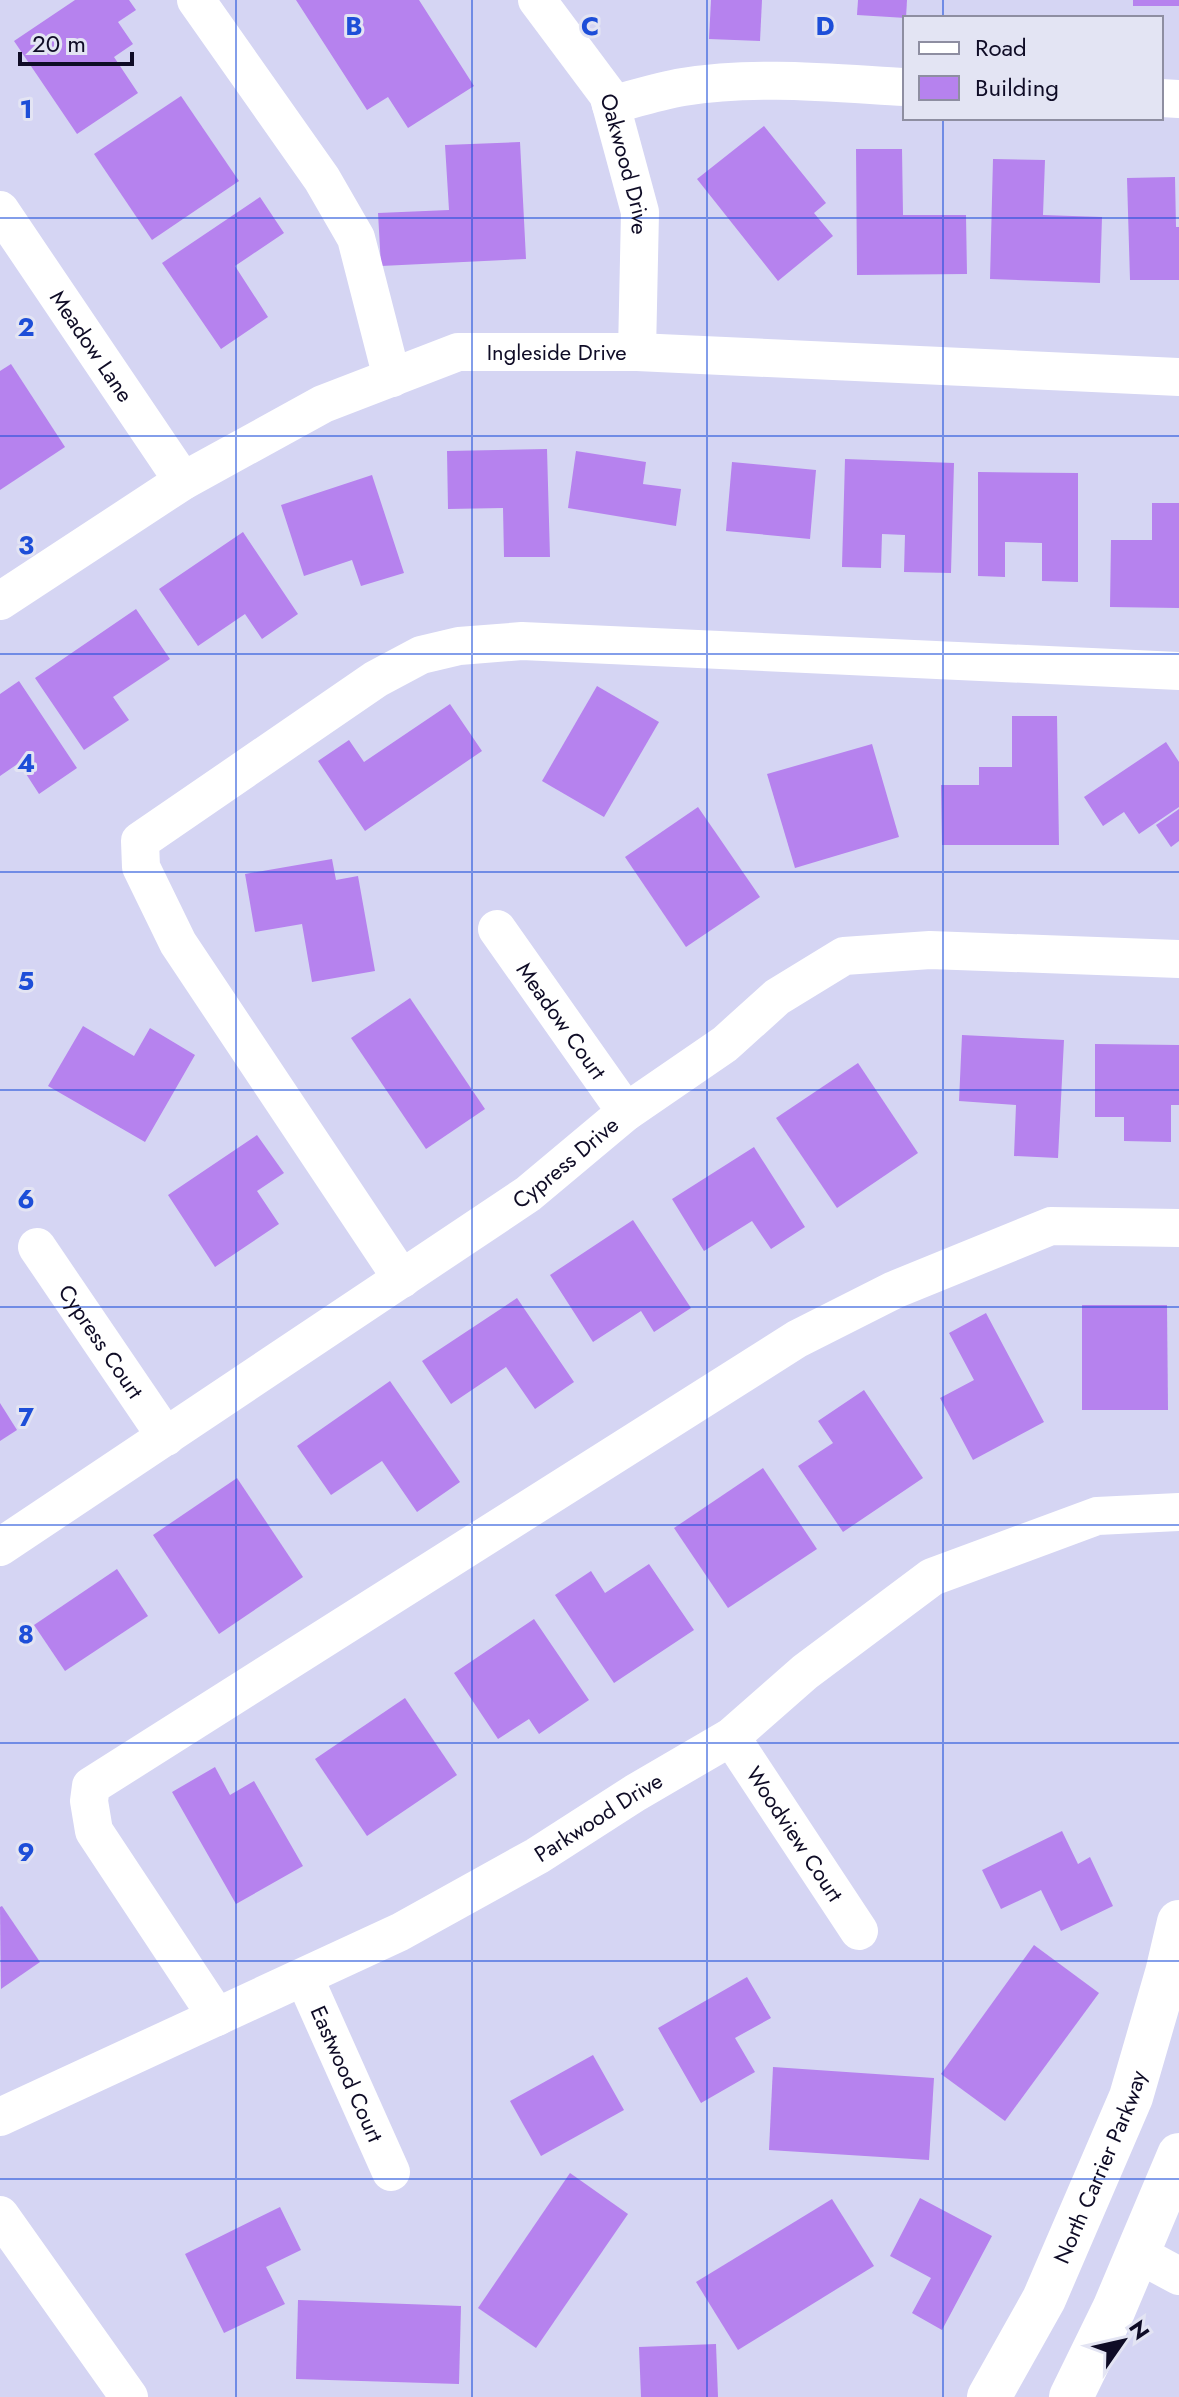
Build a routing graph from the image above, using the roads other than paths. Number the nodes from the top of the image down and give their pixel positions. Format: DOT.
graph roads {
  1 [pos="196,0"];
  2 [pos="537,0"];
  3 [pos="903,87"];
  4 [pos="611,105"];
  5 [pos="0,210"];
  6 [pos="637,352"];
  7 [pos="1179,377"];
  8 [pos="392,378"];
  9 [pos="183,481"];
  10 [pos="0,601"];
  11 [pos="1179,671"];
  12 [pos="497,929"];
  13 [pos="1179,959"];
  14 [pos="626,1112"];
  15 [pos="1179,1228"];
  16 [pos="37,1247"];
  17 [pos="402,1279"];
  18 [pos="166,1437"];
  19 [pos="1179,1512"];
  20 [pos="0,1547"];
  21 [pos="731,1737"];
  22 [pos="1179,1922"];
  23 [pos="859,1931"];
  24 [pos="304,1977"];
  25 [pos="217,2017"];
  26 [pos="0,2117"];
  27 [pos="1179,2155"];
  28 [pos="391,2172"];
  29 [pos="0,2215"];
  30 [pos="1078,2221"];
  31 [pos="1138,2254"];
  32 [pos="1179,2276"];
  33 [pos="129,2397"];
  34 [pos="989,2397"];
  35 [pos="1071,2397"];
  1 -- 8 [label="street"];
  2 -- 4 [label="street, Oakwood Drive"];
  3 -- 4 [label="street"];
  4 -- 6 [label="street, Oakwood Drive"];
  5 -- 9 [label="street, Meadow Lane"];
  6 -- 7 [label="street, Ingleside Drive"];
  6 -- 8 [label="street, Ingleside Drive"];
  8 -- 9 [label="street, Ingleside Drive"];
  9 -- 10 [label="street, Ingleside Drive"];
  11 -- 17 [label="street"];
  12 -- 14 [label="street, Meadow Court"];
  13 -- 14 [label="street, Cypress Drive"];
  14 -- 17 [label="street, Cypress Drive"];
  15 -- 25 [label="street"];
  16 -- 18 [label="street, Cypress Court"];
  17 -- 18 [label="street, Cypress Drive"];
  18 -- 20 [label="street, Cypress Drive"];
  19 -- 21 [label="street, Parkwood Drive"];
  21 -- 23 [label="street, Woodview Court"];
  21 -- 24 [label="street, Parkwood Drive"];
  22 -- 30 [label="main road, North Carrier Parkway"];
  24 -- 25 [label="street, Parkwood Drive"];
  24 -- 28 [label="street, Eastwood Court"];
  25 -- 26 [label="street, Parkwood Drive"];
  27 -- 31 [label="main road"];
  29 -- 33 [label="street"];
  30 -- 31 [label="main road"];
  30 -- 34 [label="main road, North Carrier Parkway"];
  31 -- 32 [label="street"];
  31 -- 35 [label="main road"];
}
